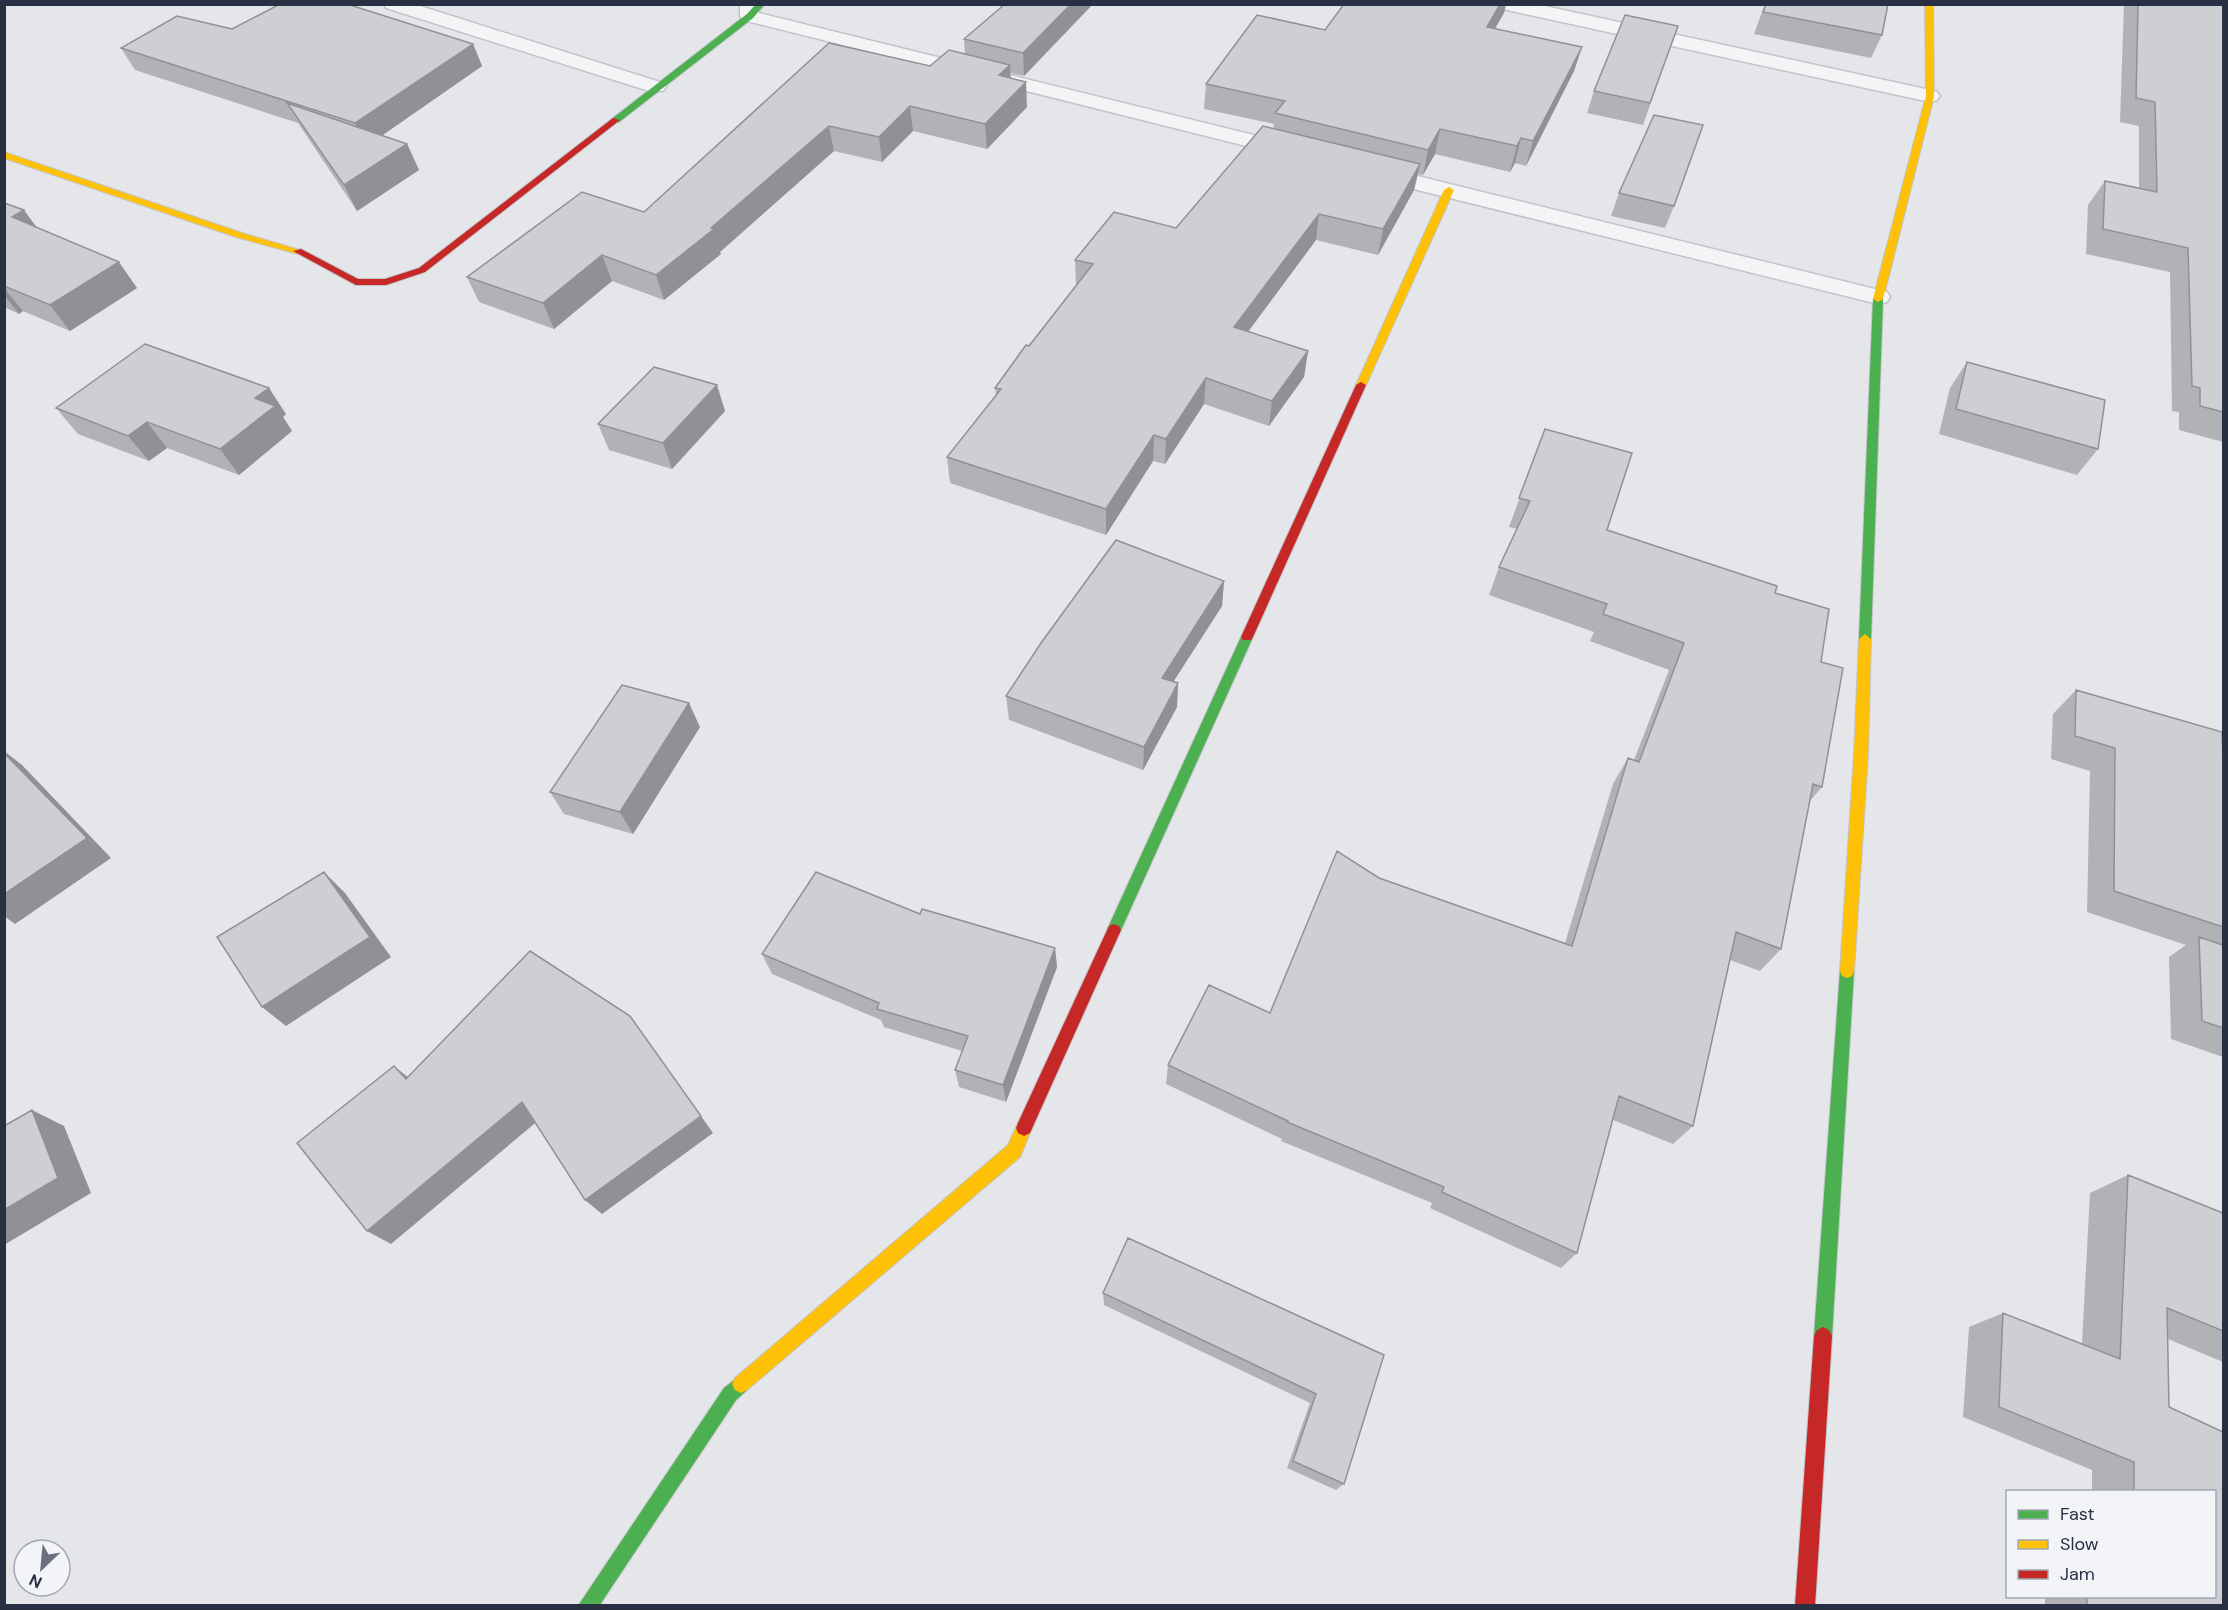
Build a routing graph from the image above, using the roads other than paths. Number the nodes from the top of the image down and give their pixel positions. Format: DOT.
graph roads {
  1 [pos="393,4"];
  2 [pos="1507,4"];
  3 [pos="1929,4"];
  4 [pos="753,8"];
  5 [pos="656,87"];
  6 [pos="1930,96"];
  7 [pos="4,155"];
  8 [pos="1312,156"];
  9 [pos="1358,168"];
  10 [pos="1449,190"];
  11 [pos="1878,297"];
  12 [pos="588,1605"];
  13 [pos="1805,1605"];
  1 -- 5 [label="street"];
  2 -- 6 [label="street"];
  3 -- 6 [label="street"];
  4 -- 5 [label="street"];
  4 -- 8 [label="street"];
  5 -- 7 [label="street"];
  6 -- 11 [label="street"];
  9 -- 10 [label="street"];
  10 -- 11 [label="street"];
  10 -- 12 [label="street"];
  11 -- 13 [label="street"];
}
